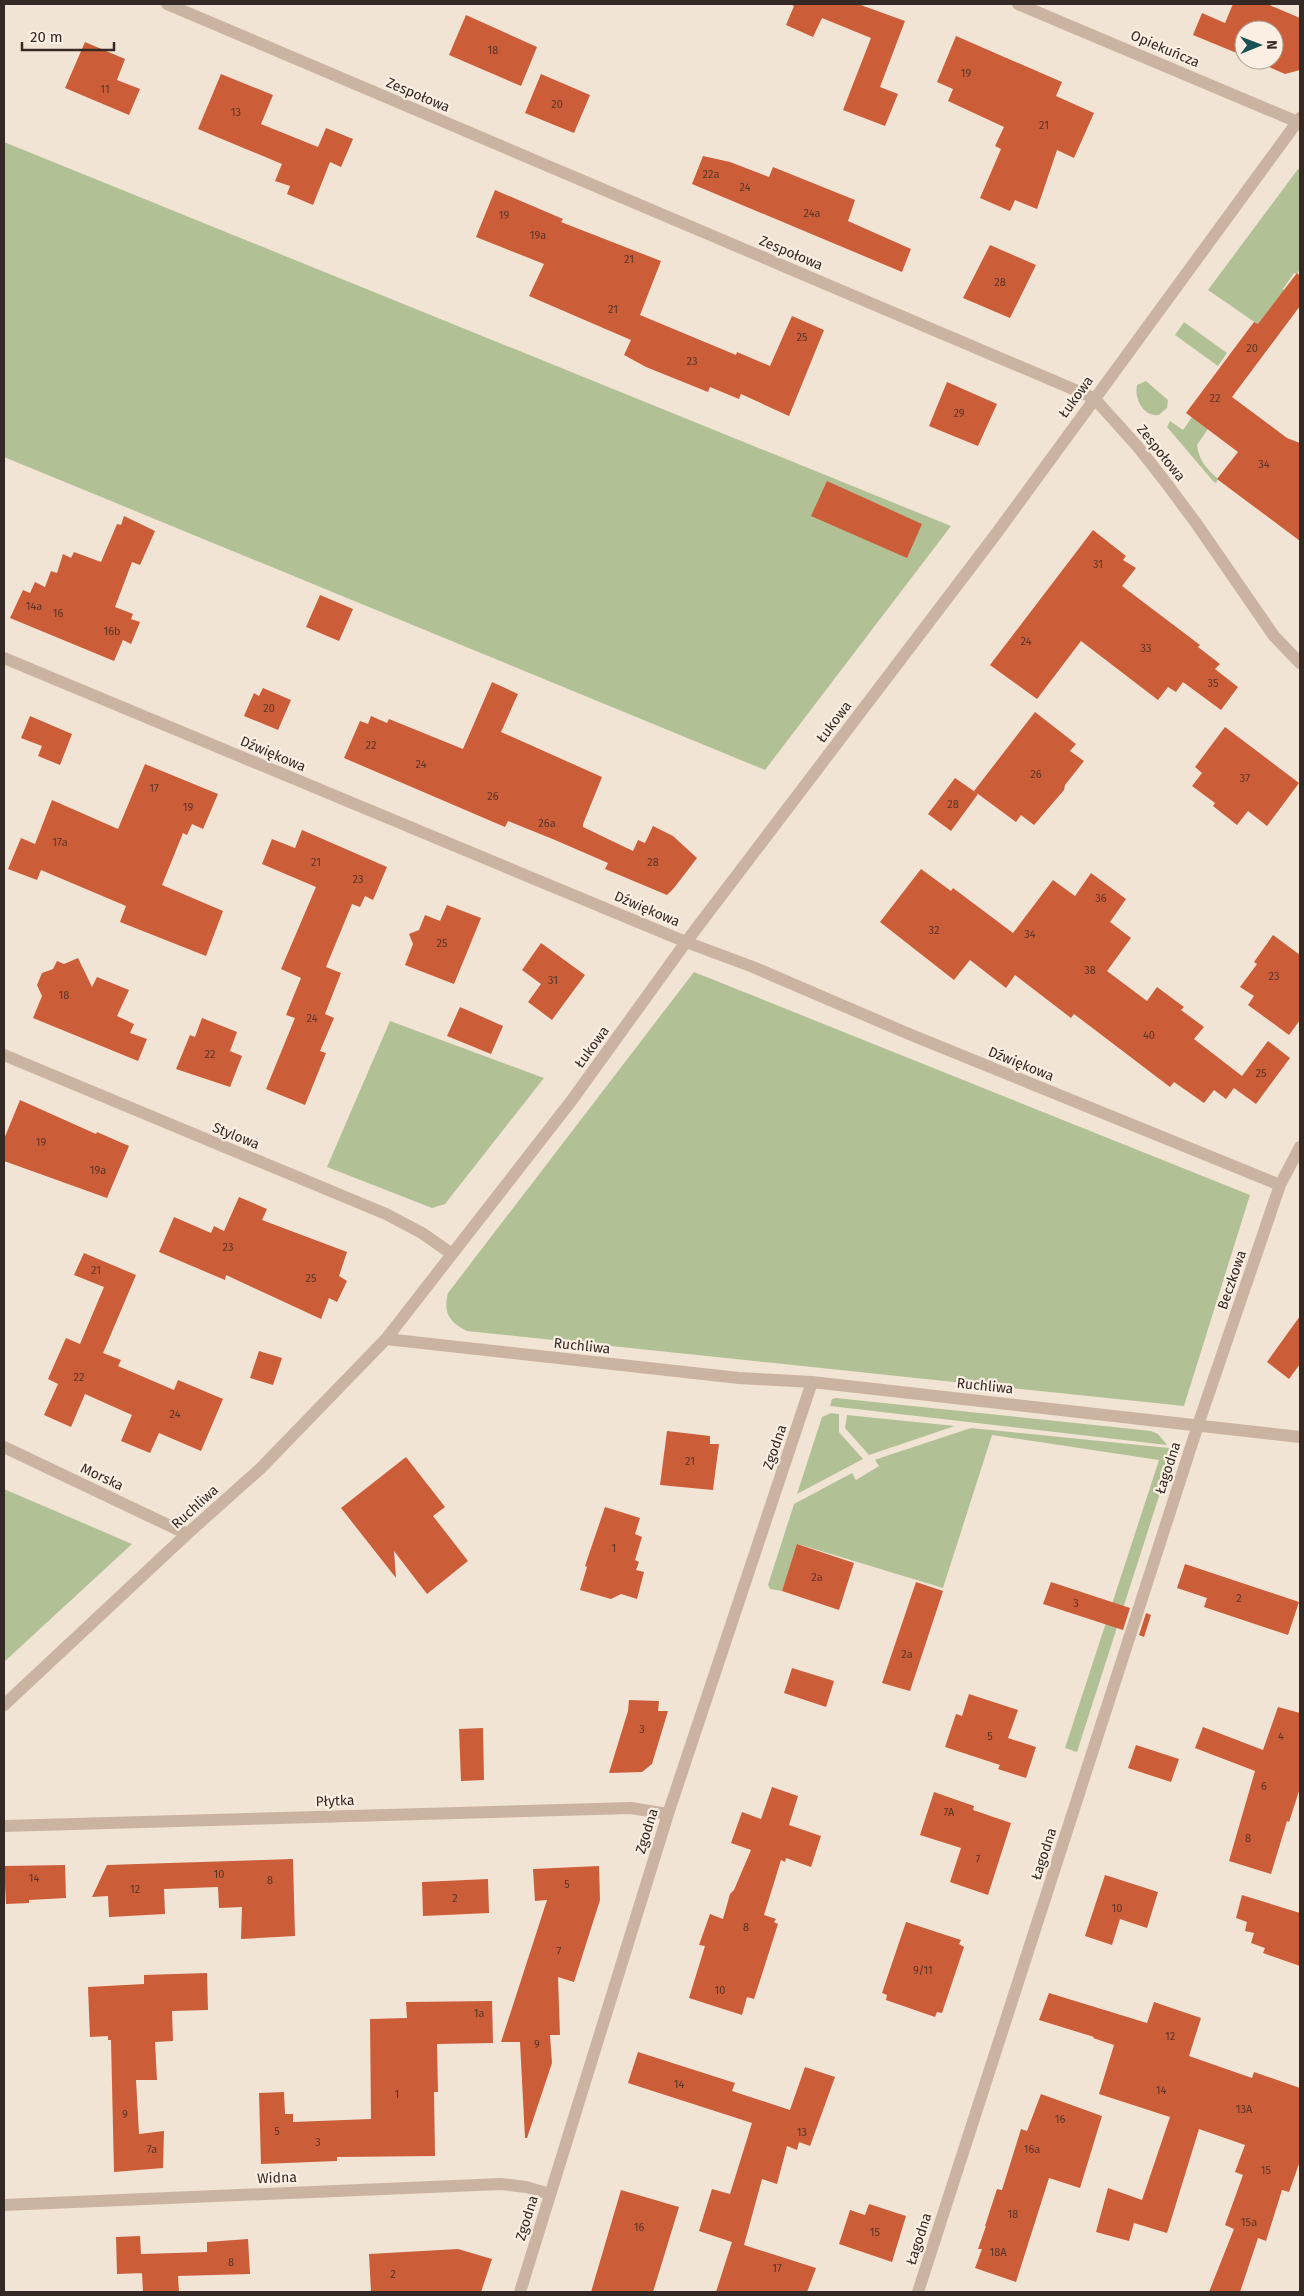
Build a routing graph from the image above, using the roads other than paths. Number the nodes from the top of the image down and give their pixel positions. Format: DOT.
graph roads {
  1 [pos="167,4"];
  2 [pos="1018,4"];
  3 [pos="1300,120"];
  4 [pos="1094,398"];
  5 [pos="4,658"];
  6 [pos="1300,663"];
  7 [pos="686,942"];
  8 [pos="4,1055"];
  9 [pos="1300,1147"];
  10 [pos="1280,1185"];
  11 [pos="452,1254"];
  12 [pos="386,1339"];
  13 [pos="812,1382"];
  14 [pos="1198,1425"];
  15 [pos="1300,1437"];
  16 [pos="4,1448"];
  17 [pos="187,1534"];
  18 [pos="4,1705"];
  19 [pos="668,1814"];
  20 [pos="4,1826"];
  21 [pos="550,2194"];
  22 [pos="4,2205"];
  23 [pos="520,2292"];
  24 [pos="918,2292"];
  1 -- 4 [label="street, Zespołowa"];
  2 -- 3 [label="street, Opiekuńcza"];
  3 -- 4 [label="street, Łukowa"];
  4 -- 6 [label="street, Zespołowa"];
  4 -- 7 [label="street, Łukowa"];
  5 -- 7 [label="street, Dźwiękowa"];
  7 -- 10 [label="street, Dźwiękowa"];
  7 -- 11 [label="street, Łukowa"];
  8 -- 11 [label="street, Stylowa"];
  9 -- 10 [label="street, Beczkowa"];
  10 -- 14 [label="street, Beczkowa"];
  11 -- 12 [label="street, Łukowa"];
  12 -- 13 [label="street, Ruchliwa"];
  12 -- 17 [label="street, Ruchliwa"];
  13 -- 14 [label="street, Ruchliwa"];
  13 -- 19 [label="street, Zgodna"];
  14 -- 15 [label="street, Ruchliwa"];
  14 -- 24 [label="street, Łagodna"];
  16 -- 17 [label="street, Morska"];
  17 -- 18 [label="street, Ruchliwa"];
  19 -- 20 [label="street, Płytka"];
  19 -- 21 [label="street, Zgodna"];
  21 -- 22 [label="street, Widna"];
  21 -- 23 [label="street, Zgodna"];
}
